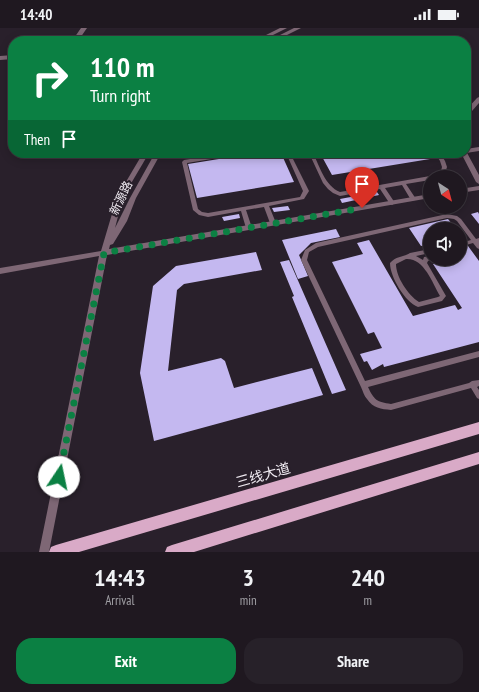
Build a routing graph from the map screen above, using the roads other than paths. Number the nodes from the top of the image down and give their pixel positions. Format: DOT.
graph roads {
  1 [pos="84,28"];
  2 [pos="284,28"];
  3 [pos="298,28"];
  4 [pos="78,36"];
  5 [pos="267,36"];
  6 [pos="281,36"];
  7 [pos="479,99"];
  8 [pos="471,106"];
  9 [pos="143,158"];
  10 [pos="155,158"];
  11 [pos="205,158"];
  12 [pos="290,158"];
  13 [pos="314,158"];
  14 [pos="441,158"];
  15 [pos="467,158"];
  16 [pos="444,170"];
  17 [pos="423,179"];
  18 [pos="479,182"];
  19 [pos="403,183"];
  20 [pos="382,187"];
  21 [pos="479,188"];
  22 [pos="467,190"];
  23 [pos="423,197"];
  24 [pos="413,199"];
  25 [pos="392,203"];
  26 [pos="266,205"];
  27 [pos="243,209"];
  28 [pos="272,223"];
  29 [pos="249,228"];
  30 [pos="476,240"];
  31 [pos="479,247"];
  32 [pos="470,249"];
  33 [pos="423,252"];
  34 [pos="104,253"];
  35 [pos="406,256"];
  36 [pos="423,264"];
  37 [pos="425,266"];
  38 [pos="0,271"];
  39 [pos="479,354"];
  40 [pos="476,384"];
  41 [pos="363,385"];
  42 [pos="479,396"];
  43 [pos="479,428"];
  44 [pos="479,458"];
  45 [pos="44,552"];
  46 [pos="56,552"];
  47 [pos="172,552"];
  1 -- 4 [label="street"];
  2 -- 5 [label="street"];
  3 -- 6 [label="street"];
  7 -- 8 [label="street"];
  9 -- 34 [label="street, 新源路"];
  10 -- 34 [label="street, 新源路"];
  11 -- 27 [label="lane"];
  12 -- 26 [label="lane"];
  13 -- 20 [label="lane"];
  14 -- 16 [label="lane"];
  15 -- 18 [label="street"];
  17 -- 19 [label="lane"];
  19 -- 20 [label="lane"];
  19 -- 24 [label="lane"];
  20 -- 25 [label="lane"];
  21 -- 22 [label="street"];
  23 -- 24 [label="street"];
  24 -- 25 [label="street"];
  25 -- 28 [label="street"];
  26 -- 27 [label="lane"];
  26 -- 28 [label="lane"];
  27 -- 29 [label="lane"];
  28 -- 29 [label="street"];
  29 -- 34 [label="street"];
  30 -- 31 [label="lane"];
  30 -- 41 [label="lane"];
  31 -- 32 [label="lane"];
  33 -- 35 [label="lane"];
  34 -- 38 [label="street"];
  34 -- 45 [label="street, 新源路"];
  35 -- 36 [label="lane"];
  35 -- 37 [label="lane"];
  39 -- 41 [label="lane"];
  40 -- 41 [label="lane"];
  40 -- 42 [label="lane"];
  43 -- 46 [label="main road, 三线大道"];
  44 -- 47 [label="main road"];
}
